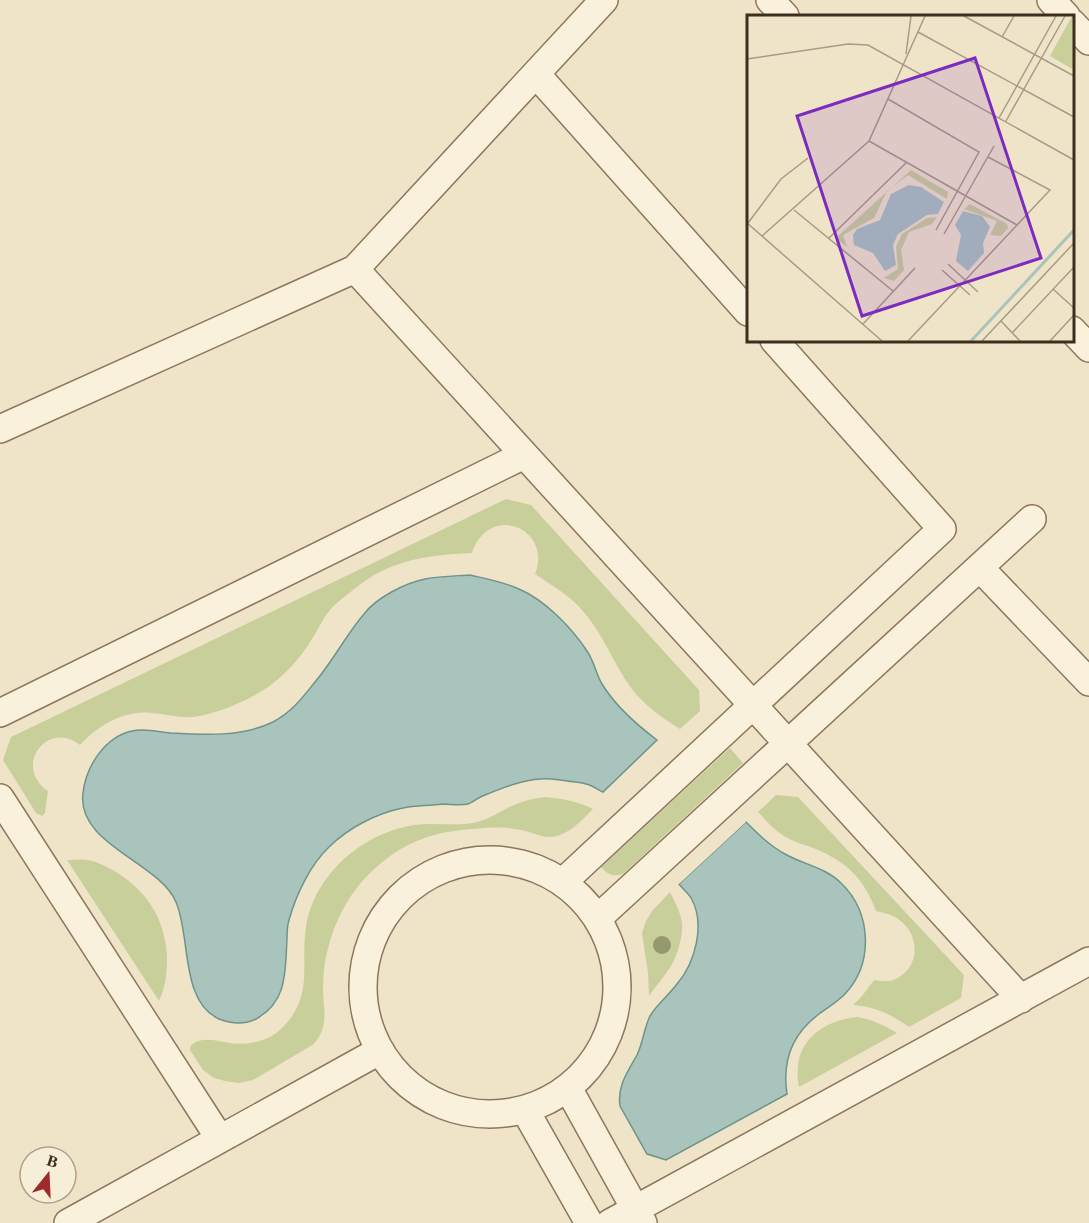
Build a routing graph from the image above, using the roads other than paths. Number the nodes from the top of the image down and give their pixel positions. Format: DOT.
graph roads {
  1 [pos="604,0"];
  2 [pos="770,0"];
  3 [pos="1051,0"];
  4 [pos="784,15"];
  5 [pos="1065,15"];
  6 [pos="1074,25"];
  7 [pos="1089,41"];
  8 [pos="536,74"];
  9 [pos="355,269"];
  10 [pos="747,311"];
  11 [pos="1074,332"];
  12 [pos="776,342"];
  13 [pos="1089,348"];
  14 [pos="0,429"];
  15 [pos="524,455"];
  16 [pos="1032,519"];
  17 [pos="980,568"];
  18 [pos="1089,682"];
  19 [pos="753,705"];
  20 [pos="0,713"];
  21 [pos="789,743"];
  22 [pos="0,798"];
  23 [pos="563,882"];
  24 [pos="598,918"];
  25 [pos="1089,961"];
  26 [pos="1021,999"];
  27 [pos="379,1051"];
  28 [pos="568,1088"];
  29 [pos="525,1110"];
  30 [pos="220,1139"];
  31 [pos="639,1216"];
  32 [pos="68,1223"];
  33 [pos="589,1223"];
  34 [pos="610,1223"];
  1 -- 8 [label="street"];
  2 -- 4 [label="street"];
  3 -- 5 [label="street"];
  6 -- 7 [label="street"];
  8 -- 9 [label="street"];
  8 -- 10 [label="street"];
  9 -- 14 [label="street"];
  9 -- 15 [label="street"];
  11 -- 13 [label="street"];
  12 -- 19 [label="street"];
  15 -- 19 [label="street"];
  15 -- 20 [label="street"];
  16 -- 17 [label="street"];
  17 -- 18 [label="street"];
  17 -- 21 [label="street"];
  19 -- 21 [label="street"];
  19 -- 23 [label="street"];
  21 -- 24 [label="street"];
  21 -- 26 [label="street"];
  22 -- 30 [label="street"];
  23 -- 24 [label="street"];
  23 -- 27 [label="street"];
  24 -- 28 [label="street"];
  25 -- 26 [label="street"];
  26 -- 31 [label="street"];
  27 -- 29 [label="street"];
  27 -- 30 [label="street"];
  28 -- 29 [label="street"];
  28 -- 31 [label="street"];
  29 -- 33 [label="street"];
  30 -- 32 [label="street"];
  31 -- 34 [label="street"];
}
